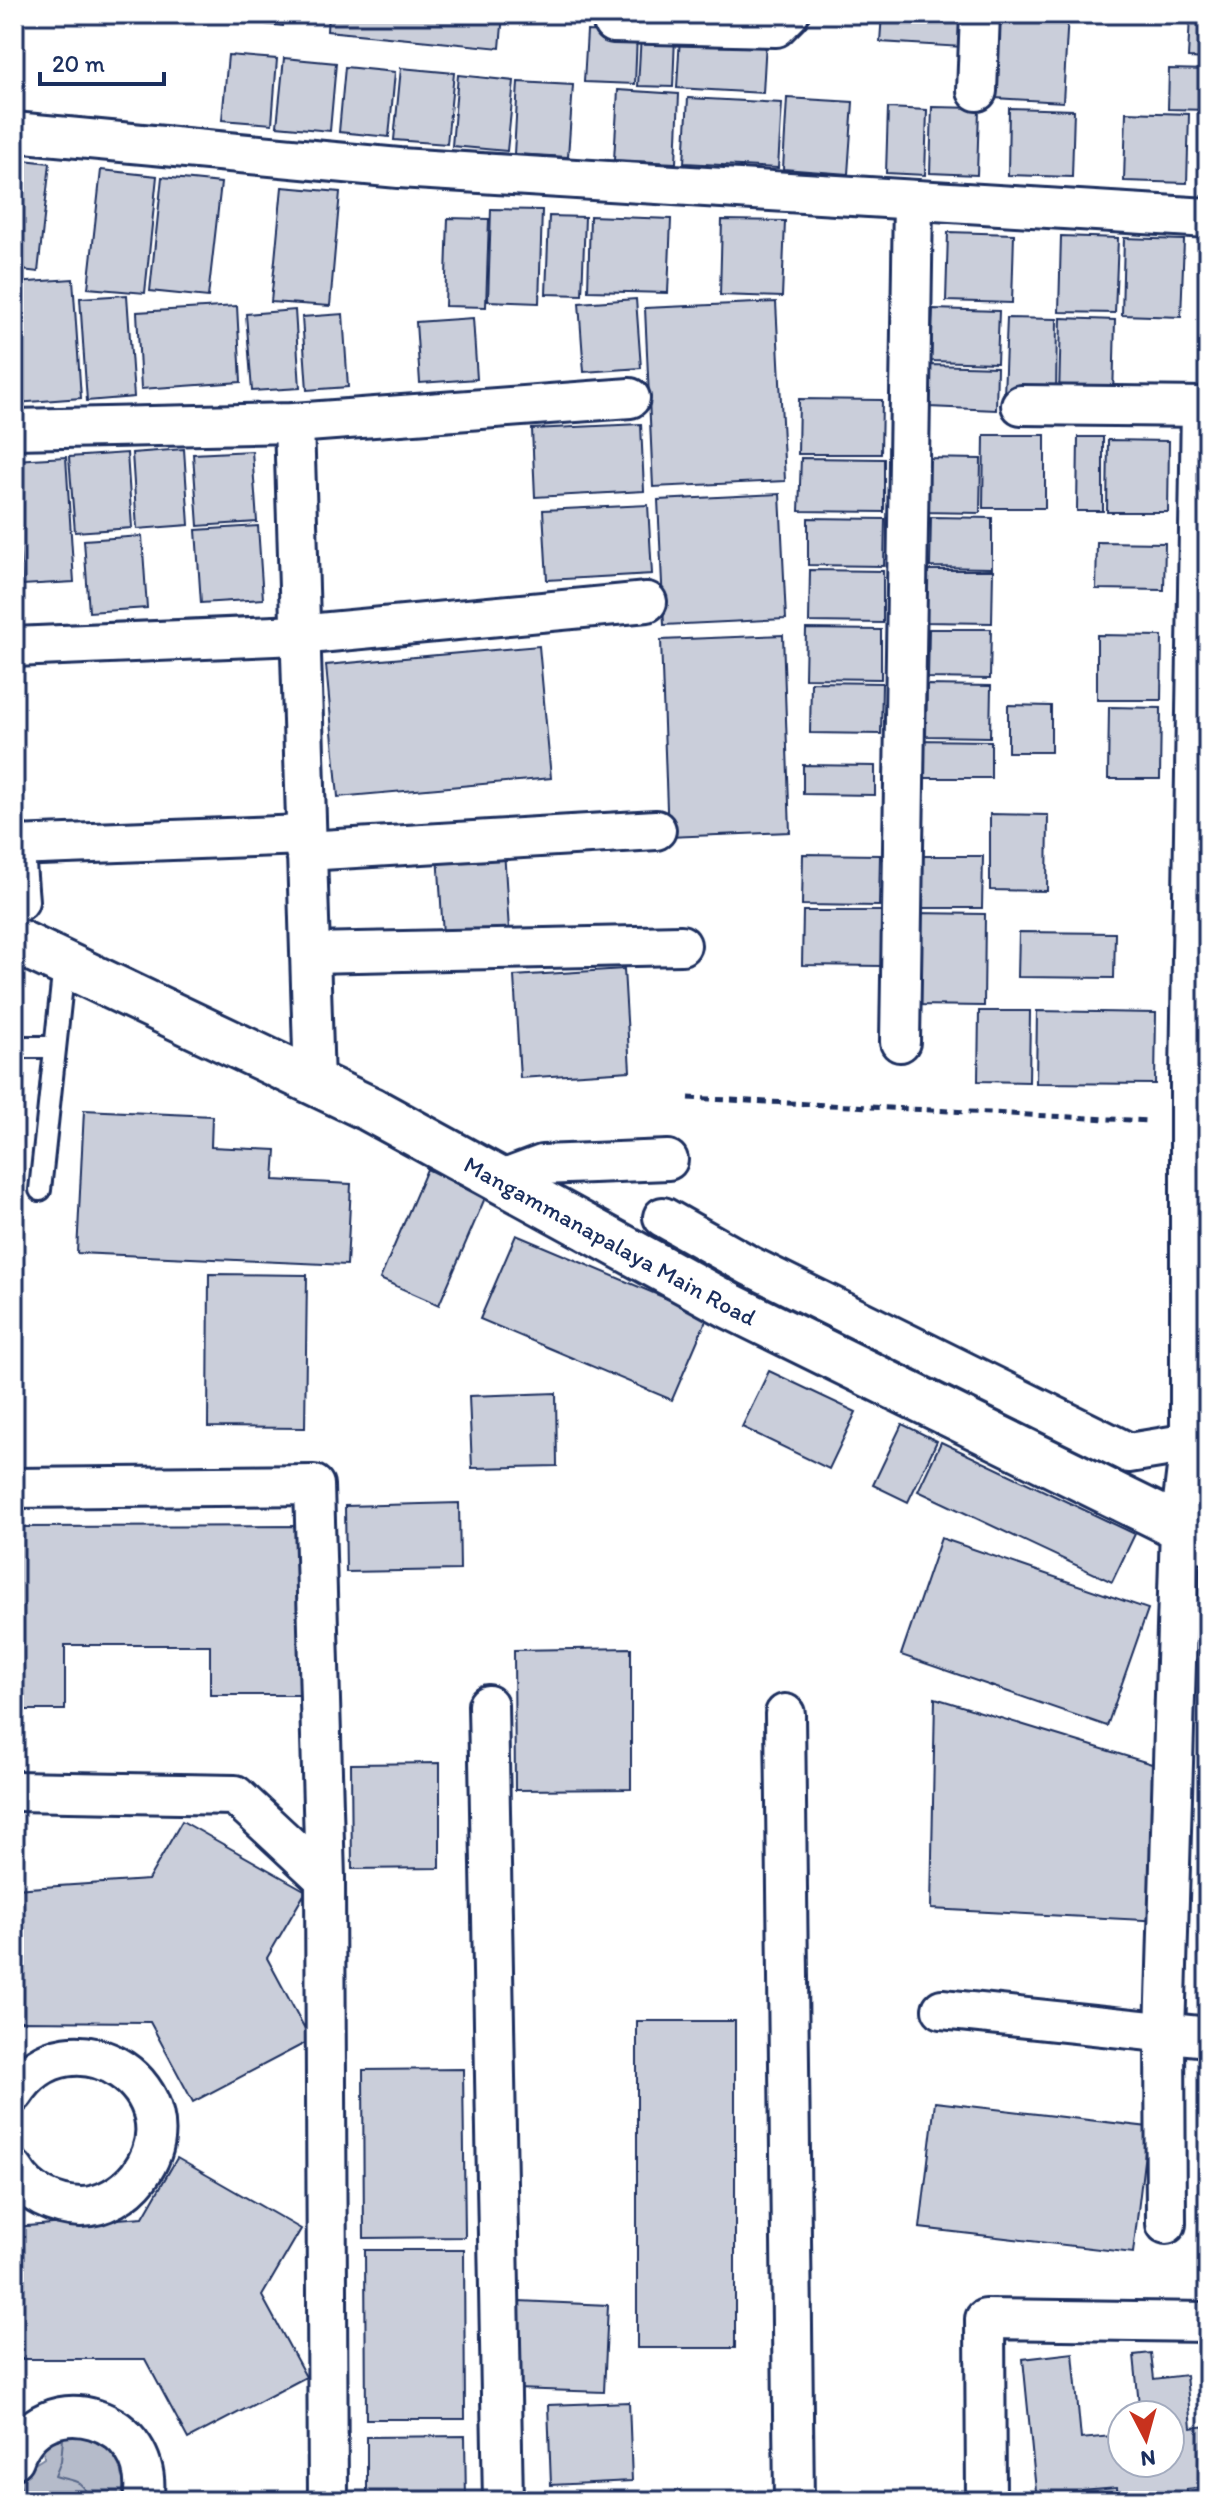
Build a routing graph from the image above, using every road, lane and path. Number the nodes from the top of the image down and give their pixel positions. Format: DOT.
graph roads {
  1 [pos="789,14"];
  2 [pos="980,14"];
  3 [pos="613,23"];
  4 [pos="977,91"];
  5 [pos="14,132"];
  6 [pos="913,201"];
  7 [pos="1208,218"];
  8 [pos="630,398"];
  9 [pos="1021,405"];
  10 [pos="1204,407"];
  11 [pos="294,423"];
  12 [pos="14,429"];
  13 [pos="647,602"];
  14 [pos="298,635"];
  15 [pos="14,647"];
  16 [pos="656,830"];
  17 [pos="14,843"];
  18 [pos="305,843"];
  19 [pos="14,904"];
  20 [pos="14,940"];
  21 [pos="681,945"];
  22 [pos="311,953"];
  23 [pos="64,965"];
  24 [pos="900,1042"];
  25 [pos="14,1047"];
  26 [pos="55,1047"];
  27 [pos="314,1084"];
  28 [pos="689,1098"];
  29 [pos="1161,1125"];
  30 [pos="668,1160"];
  31 [pos="502,1180"];
  32 [pos="40,1190"];
  33 [pos="663,1217"];
  34 [pos="750,1266"];
  35 [pos="730,1306"];
  36 [pos="1190,1443"];
  37 [pos="14,1488"];
  38 [pos="1194,1534"];
  39 [pos="488,1705"];
  40 [pos="1192,1705"];
  41 [pos="785,1714"];
  42 [pos="14,1791"];
  43 [pos="325,1879"];
  44 [pos="942,2009"];
  45 [pos="1165,2034"];
  46 [pos="1208,2037"];
  47 [pos="14,2093"];
  48 [pos="14,2170"];
  49 [pos="1166,2224"];
  50 [pos="1208,2322"];
  51 [pos="14,2459"];
  52 [pos="143,2501"];
  53 [pos="328,2501"];
  54 [pos="503,2501"];
  55 [pos="794,2501"];
  56 [pos="986,2501"];
  1 -- 3 [label="street"];
  2 -- 4 [label="street"];
  5 -- 6 [label="street"];
  6 -- 7 [label="street"];
  6 -- 24 [label="street"];
  8 -- 11 [label="street"];
  9 -- 10 [label="street"];
  10 -- 36 [label="street"];
  11 -- 12 [label="street"];
  11 -- 14 [label="street"];
  13 -- 14 [label="street"];
  14 -- 15 [label="street"];
  14 -- 18 [label="street"];
  16 -- 18 [label="street"];
  17 -- 18 [label="street"];
  17 -- 19 [label="street"];
  18 -- 22 [label="street"];
  20 -- 23 [label="street, Mangammanapalaya Main Road"];
  21 -- 22 [label="street"];
  22 -- 27 [label="street"];
  23 -- 26 [label="lane"];
  23 -- 27 [label="street, Mangammanapalaya Main Road"];
  25 -- 26 [label="lane"];
  26 -- 32 [label="lane"];
  27 -- 31 [label="street, Mangammanapalaya Main Road"];
  28 -- 29 [label="path"];
  30 -- 31 [label="street"];
  31 -- 35 [label="street, Mangammanapalaya Main Road"];
  33 -- 34 [label="street"];
  34 -- 35 [label="street"];
  34 -- 36 [label="street"];
  35 -- 38 [label="street, Mangammanapalaya Main Road"];
  36 -- 38 [label="street"];
  37 -- 43 [label="street"];
  38 -- 40 [label="street"];
  39 -- 54 [label="street"];
  40 -- 45 [label="street"];
  41 -- 55 [label="street"];
  42 -- 43 [label="street"];
  43 -- 53 [label="street"];
  44 -- 45 [label="street"];
  45 -- 46 [label="street"];
  45 -- 49 [label="street"];
  47 -- 48 [label="street"];
  50 -- 56 [label="street"];
  51 -- 52 [label="street"];
}
